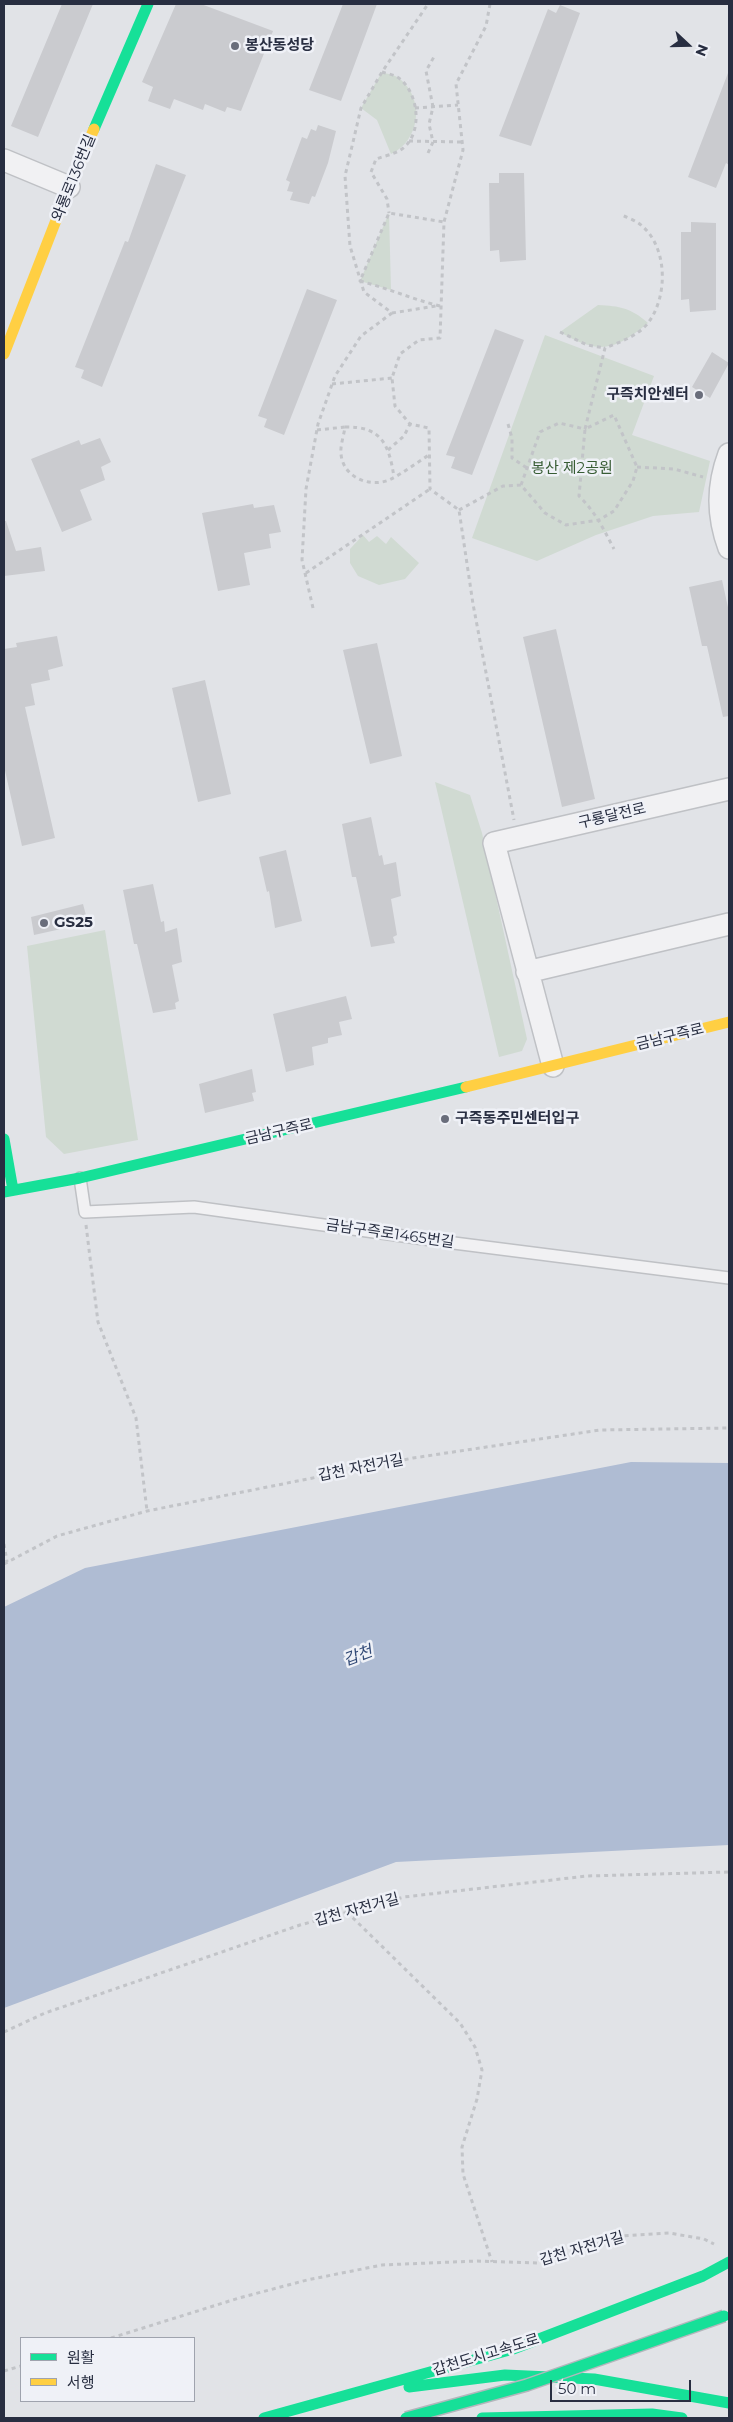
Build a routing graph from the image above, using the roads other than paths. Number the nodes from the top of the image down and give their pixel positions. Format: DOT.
graph roads {
  1 [pos="148,4"];
  2 [pos="4,160"];
  3 [pos="69,188"];
  4 [pos="4,354"];
  5 [pos="729,454"];
  6 [pos="729,548"];
  7 [pos="729,788"];
  8 [pos="729,924"];
  9 [pos="528,972"];
  10 [pos="729,1022"];
  11 [pos="553,1066"];
  12 [pos="4,1139"];
  13 [pos="4,1152"];
  14 [pos="80,1178"];
  15 [pos="8,1191"];
  16 [pos="729,1278"];
  17 [pos="729,2262"];
  18 [pos="727,2314"];
  19 [pos="729,2403"];
  20 [pos="264,2418"];
  21 [pos="281,2418"];
  22 [pos="406,2418"];
  23 [pos="482,2418"];
  24 [pos="682,2418"];
  1 -- 3 [label="main road, 와룡로136번길"];
  2 -- 3 [label="street"];
  3 -- 4 [label="main road, 와룡로136번길"];
  5 -- 6 [label="street"];
  7 -- 9 [label="street, 구룡달전로"];
  8 -- 9 [label="street"];
  9 -- 11 [label="street"];
  10 -- 11 [label="main road, 금남구즉로"];
  11 -- 14 [label="main road, 금남구즉로"];
  12 -- 13 [label="main road"];
  13 -- 15 [label="main road"];
  14 -- 15 [label="main road, 금남구즉로"];
  14 -- 16 [label="lane, 금남구즉로1465번길"];
  17 -- 20 [label="main road, 갑천도시고속도로"];
  18 -- 22 [label="main road, bridge"];
  19 -- 21 [label="main road"];
  23 -- 24 [label="main road"];
}
